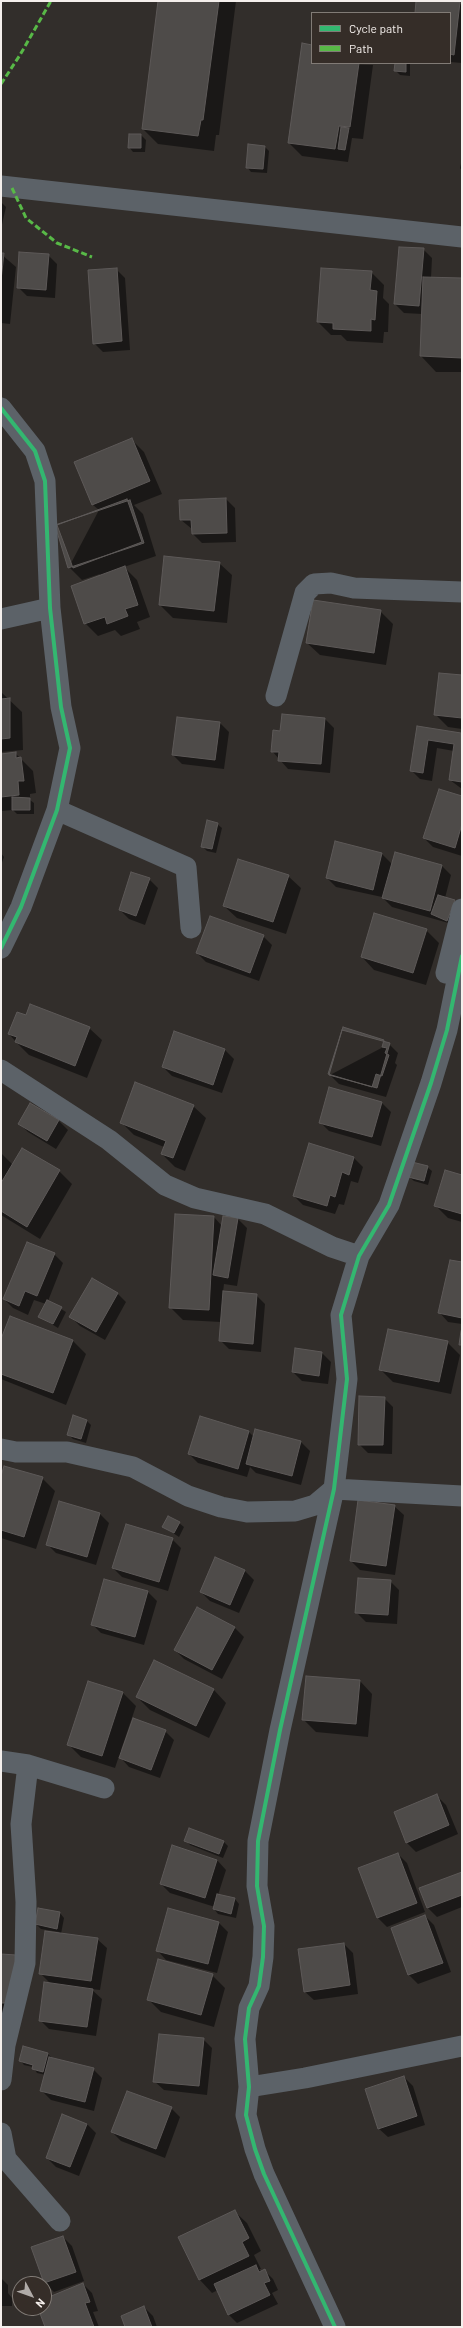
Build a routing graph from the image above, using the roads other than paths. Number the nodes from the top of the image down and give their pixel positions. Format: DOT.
graph roads {
  1 [pos="1,186"];
  2 [pos="462,237"];
  3 [pos="1,408"];
  4 [pos="462,592"];
  5 [pos="50,608"];
  6 [pos="1,619"];
  7 [pos="276,696"];
  8 [pos="57,810"];
  9 [pos="462,909"];
  10 [pos="191,928"];
  11 [pos="1,948"];
  12 [pos="462,956"];
  13 [pos="424,1062"];
  14 [pos="1,1070"];
  15 [pos="359,1256"];
  16 [pos="1,1449"];
  17 [pos="334,1489"];
  18 [pos="462,1496"];
  19 [pos="1,1761"];
  20 [pos="28,1765"];
  21 [pos="104,1788"];
  22 [pos="3,2044"];
  23 [pos="462,2046"];
  24 [pos="1,2080"];
  25 [pos="249,2086"];
  26 [pos="1,2133"];
  27 [pos="60,2221"];
  28 [pos="335,2327"];
  1 -- 2 [label="street"];
  3 -- 5 [label="street"];
  4 -- 7 [label="street"];
  5 -- 6 [label="street"];
  5 -- 8 [label="street"];
  8 -- 10 [label="street"];
  8 -- 11 [label="street"];
  9 -- 13 [label="street"];
  12 -- 15 [label="street"];
  14 -- 15 [label="street"];
  15 -- 17 [label="street"];
  16 -- 17 [label="street"];
  17 -- 18 [label="street"];
  17 -- 25 [label="street"];
  19 -- 20 [label="street"];
  20 -- 21 [label="street"];
  20 -- 22 [label="street"];
  22 -- 24 [label="street"];
  23 -- 25 [label="street"];
  25 -- 28 [label="street"];
  26 -- 27 [label="street"];
}
